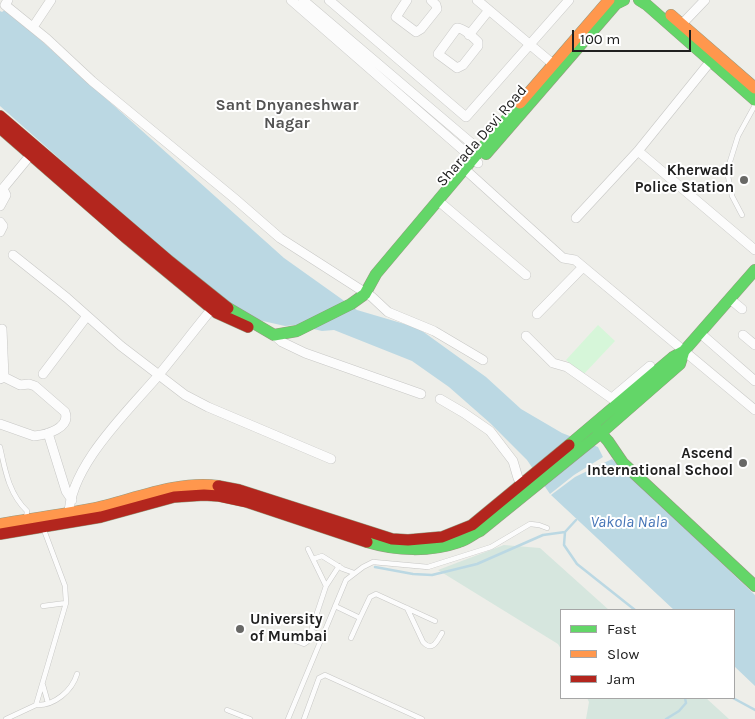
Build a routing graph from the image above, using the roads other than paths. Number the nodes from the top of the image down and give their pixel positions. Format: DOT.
graph roads {
  1 [pos="51,0"];
  2 [pos="329,0"];
  3 [pos="407,0"];
  4 [pos="430,0"];
  5 [pos="477,0"];
  6 [pos="569,0"];
  7 [pos="609,0"];
  8 [pos="624,0"];
  9 [pos="639,0"];
  10 [pos="654,0"];
  11 [pos="705,0"];
  12 [pos="296,1"];
  13 [pos="4,2"];
  14 [pos="489,10"];
  15 [pos="682,24"];
  16 [pos="33,27"];
  17 [pos="469,35"];
  18 [pos="530,45"];
  19 [pos="713,57"];
  20 [pos="551,71"];
  21 [pos="755,88"];
  22 [pos="755,100"];
  23 [pos="755,105"];
  24 [pos="3,125"];
  25 [pos="458,131"];
  26 [pos="451,140"];
  27 [pos="638,151"];
  28 [pos="33,152"];
  29 [pos="478,156"];
  30 [pos="469,173"];
  31 [pos="1,191"];
  32 [pos="442,204"];
  33 [pos="0,206"];
  34 [pos="430,214"];
  35 [pos="742,215"];
  36 [pos="576,218"];
  37 [pos="0,222"];
  38 [pos="0,232"];
  39 [pos="755,250"];
  40 [pos="13,255"];
  41 [pos="583,267"];
  42 [pos="755,270"];
  43 [pos="526,274"];
  44 [pos="366,294"];
  45 [pos="730,299"];
  46 [pos="215,305"];
  47 [pos="742,309"];
  48 [pos="538,314"];
  49 [pos="87,316"];
  50 [pos="2,329"];
  51 [pos="271,333"];
  52 [pos="700,333"];
  53 [pos="743,335"];
  54 [pos="526,336"];
  55 [pos="755,345"];
  56 [pos="684,351"];
  57 [pos="483,360"];
  58 [pos="43,374"];
  59 [pos="158,375"];
  60 [pos="2,378"];
  61 [pos="755,381"];
  62 [pos="421,394"];
  63 [pos="440,399"];
  64 [pos="618,404"];
  65 [pos="755,410"];
  66 [pos="0,424"];
  67 [pos="597,430"];
  68 [pos="48,432"];
  69 [pos="0,447"];
  70 [pos="331,459"];
  71 [pos="527,484"];
  72 [pos="72,500"];
  73 [pos="69,518"];
  74 [pos="0,524"];
  75 [pos="27,525"];
  76 [pos="43,527"];
  77 [pos="546,528"];
  78 [pos="0,534"];
  79 [pos="308,549"];
  80 [pos="313,559"];
  81 [pos="340,566"];
  82 [pos="354,573"];
  83 [pos="326,586"];
  84 [pos="755,586"];
  85 [pos="66,603"];
  86 [pos="42,606"];
  87 [pos="335,606"];
  88 [pos="407,608"];
  89 [pos="360,618"];
  90 [pos="435,621"];
  91 [pos="311,631"];
  92 [pos="442,633"];
  93 [pos="322,636"];
  94 [pos="288,638"];
  95 [pos="351,638"];
  96 [pos="77,674"];
  97 [pos="43,682"];
  98 [pos="48,703"];
  99 [pos="36,705"];
  100 [pos="227,710"];
  101 [pos="6,719"];
  102 [pos="250,719"];
  103 [pos="288,719"];
  104 [pos="304,719"];
  105 [pos="422,719"];
  1 -- 16 [label="street"];
  2 -- 18 [label="street"];
  3 -- 4 [label="street"];
  5 -- 14 [label="street"];
  6 -- 18 [label="street"];
  7 -- 20 [label="street, Sharada Devi Road"];
  8 -- 20 [label="street, Sharada Devi Road"];
  9 -- 19 [label="street"];
  10 -- 15 [label="street"];
  11 -- 15 [label="street"];
  12 -- 25 [label="street"];
  12 -- 26 [label="street"];
  13 -- 16 [label="street"];
  14 -- 17 [label="street"];
  14 -- 18 [label="street"];
  15 -- 19 [label="street"];
  16 -- 44 [label="street"];
  17 -- 17 [label="street"];
  18 -- 20 [label="street"];
  19 -- 21 [label="street"];
  19 -- 22 [label="street"];
  19 -- 27 [label="street"];
  20 -- 29 [label="street, Sharada Devi Road"];
  20 -- 29 [label="street, Sharada Devi Road"];
  23 -- 35 [label="lane"];
  24 -- 28 [label="street"];
  25 -- 26 [label="street"];
  25 -- 29 [label="street"];
  26 -- 29 [label="street"];
  27 -- 36 [label="street"];
  27 -- 39 [label="street"];
  28 -- 31 [label="street"];
  28 -- 46 [label="street"];
  29 -- 30 [label="street, Sharada Devi Road"];
  29 -- 34 [label="street"];
  30 -- 32 [label="street, Sharada Devi Road"];
  30 -- 41 [label="street"];
  31 -- 33 [label="street"];
  32 -- 34 [label="street, Sharada Devi Road"];
  32 -- 43 [label="street"];
  34 -- 44 [label="street, Sharada Devi Road"];
  37 -- 38 [label="street"];
  40 -- 49 [label="street"];
  41 -- 48 [label="street"];
  41 -- 56 [label="street"];
  42 -- 45 [label="street"];
  44 -- 51 [label="street"];
  44 -- 57 [label="street"];
  45 -- 47 [label="street"];
  45 -- 52 [label="street"];
  46 -- 51 [label="street"];
  46 -- 59 [label="street"];
  49 -- 58 [label="street"];
  49 -- 59 [label="street"];
  50 -- 60 [label="street"];
  51 -- 62 [label="street"];
  52 -- 56 [label="street"];
  52 -- 61 [label="street"];
  53 -- 55 [label="street"];
  54 -- 64 [label="street"];
  56 -- 64 [label="street"];
  56 -- 64 [label="street"];
  56 -- 65 [label="street"];
  59 -- 70 [label="street"];
  59 -- 72 [label="street"];
  60 -- 68 [label="street"];
  63 -- 71 [label="street"];
  64 -- 67 [label="street"];
  66 -- 68 [label="street"];
  67 -- 71 [label="street"];
  67 -- 84 [label="street"];
  68 -- 72 [label="street"];
  69 -- 75 [label="lane"];
  71 -- 73 [label="street"];
  72 -- 73 [label="street"];
  73 -- 75 [label="street"];
  73 -- 76 [label="street"];
  74 -- 75 [label="street"];
  75 -- 76 [label="street"];
  75 -- 78 [label="street"];
  76 -- 85 [label="lane"];
  77 -- 82 [label="lane"];
  79 -- 80 [label="lane"];
  80 -- 81 [label="lane"];
  80 -- 83 [label="lane"];
  81 -- 82 [label="lane"];
  81 -- 83 [label="lane"];
  82 -- 87 [label="lane"];
  83 -- 91 [label="lane"];
  85 -- 86 [label="lane"];
  85 -- 97 [label="lane"];
  87 -- 89 [label="lane"];
  87 -- 93 [label="lane"];
  88 -- 89 [label="lane"];
  88 -- 90 [label="lane"];
  88 -- 92 [label="lane"];
  89 -- 95 [label="lane"];
  91 -- 93 [label="lane"];
  91 -- 94 [label="lane"];
  93 -- 103 [label="lane"];
  96 -- 98 [label="lane"];
  97 -- 98 [label="lane"];
  97 -- 99 [label="lane"];
  98 -- 99 [label="lane"];
  99 -- 101 [label="lane"];
  100 -- 102 [label="lane"];
  104 -- 105 [label="lane"];
}
